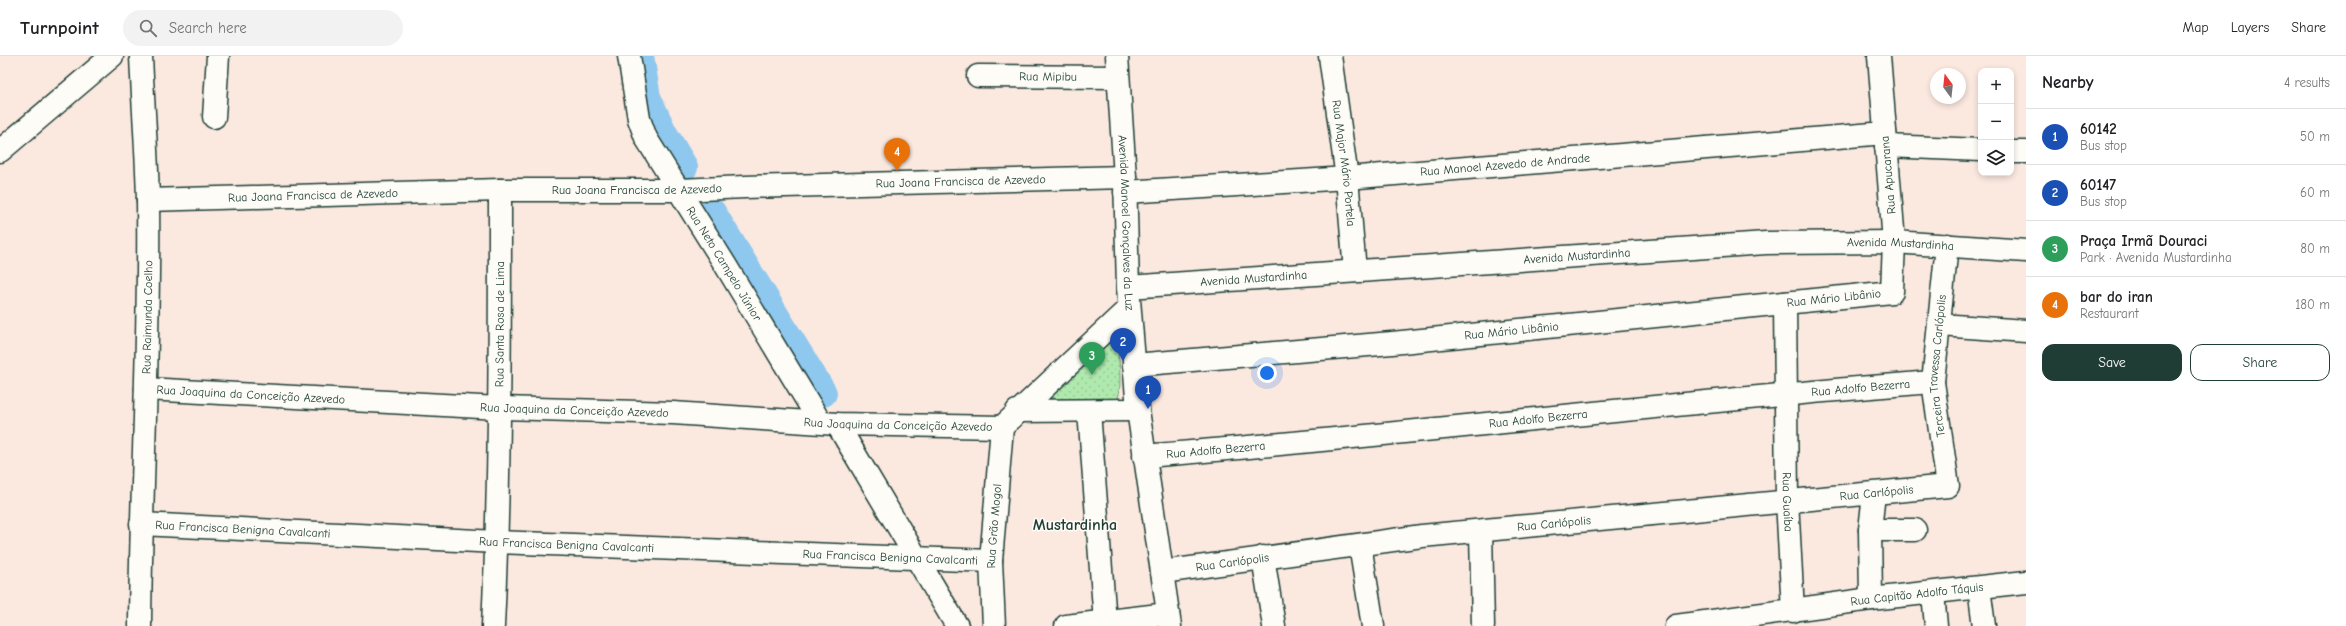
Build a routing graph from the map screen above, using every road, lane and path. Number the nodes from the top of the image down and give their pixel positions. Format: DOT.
graph roads {
  1 [pos="112,56"];
  2 [pos="141,56"];
  3 [pos="218,56"];
  4 [pos="629,56"];
  5 [pos="1330,56"];
  6 [pos="1879,56"];
  7 [pos="1117,66"];
  8 [pos="978,76"];
  9 [pos="214,118"];
  10 [pos="1886,140"];
  11 [pos="1978,150"];
  12 [pos="0,151"];
  13 [pos="2014,152"];
  14 [pos="2026,152"];
  15 [pos="1347,178"];
  16 [pos="1125,185"];
  17 [pos="500,190"];
  18 [pos="679,190"];
  19 [pos="148,200"];
  20 [pos="1894,242"];
  21 [pos="1947,245"];
  22 [pos="2026,251"];
  23 [pos="1355,271"];
  24 [pos="1128,287"];
  25 [pos="1890,293"];
  26 [pos="1785,303"];
  27 [pos="1129,308"];
  28 [pos="1940,325"];
  29 [pos="2026,331"];
  30 [pos="1134,365"];
  31 [pos="1933,382"];
  32 [pos="146,388"];
  33 [pos="1785,393"];
  34 [pos="499,408"];
  35 [pos="1138,410"];
  36 [pos="1017,411"];
  37 [pos="1089,411"];
  38 [pos="828,423"];
  39 [pos="1002,427"];
  40 [pos="1144,456"];
  41 [pos="1948,486"];
  42 [pos="1874,494"];
  43 [pos="1787,500"];
  44 [pos="141,524"];
  45 [pos="1481,530"];
  46 [pos="1870,530"];
  47 [pos="1915,530"];
  48 [pos="497,542"];
  49 [pos="1360,545"];
  50 [pos="1263,557"];
  51 [pos="916,558"];
  52 [pos="992,561"];
  53 [pos="1162,572"];
  54 [pos="2026,582"];
  55 [pos="1980,588"];
  56 [pos="1933,593"];
  57 [pos="1871,599"];
  58 [pos="1804,615"];
  59 [pos="1169,620"];
  60 [pos="1105,622"];
  61 [pos="140,626"];
  62 [pos="493,626"];
  63 [pos="957,626"];
  64 [pos="994,626"];
  65 [pos="1066,626"];
  66 [pos="1274,626"];
  67 [pos="1373,626"];
  68 [pos="1483,626"];
  69 [pos="1677,626"];
  70 [pos="1936,626"];
  71 [pos="1984,626"];
  1 -- 12 [label="street"];
  2 -- 19 [label="street, Rua Raimunda Coelho"];
  3 -- 9 [label="street"];
  4 -- 18 [label="street, Rua Neto Campelo Júnior"];
  5 -- 15 [label="street, Rua Major Mário Portela"];
  6 -- 10 [label="street, Rua Apucarana"];
  7 -- 8 [label="street, Rua Mipibu"];
  7 -- 16 [label="street, Avenida Manoel Gonçalves da Luz"];
  10 -- 11 [label="street, Rua Manoel Azevedo de Andrade"];
  10 -- 15 [label="street, Rua Manoel Azevedo de Andrade"];
  10 -- 20 [label="street, Rua Apucarana"];
  13 -- 14 [label="street"];
  15 -- 16 [label="street, Rua Manoel Azevedo de Andrade"];
  15 -- 23 [label="street, Rua Major Mário Portela"];
  16 -- 18 [label="street, Rua Joana Francisca de Azevedo"];
  16 -- 24 [label="street, Avenida Manoel Gonçalves da Luz"];
  17 -- 18 [label="street, Rua Joana Francisca de Azevedo"];
  17 -- 19 [label="street, Rua Joana Francisca de Azevedo"];
  17 -- 34 [label="street, Rua Santa Rosa de Lima"];
  18 -- 38 [label="street, Rua Neto Campelo Júnior"];
  19 -- 32 [label="street, Rua Raimunda Coelho"];
  20 -- 21 [label="street, Avenida Mustardinha"];
  20 -- 23 [label="street, Avenida Mustardinha"];
  20 -- 25 [label="street, Rua Apucarana"];
  21 -- 22 [label="street, Avenida Mustardinha"];
  21 -- 28 [label="street, Terceira Travessa Carlópolis"];
  23 -- 24 [label="street, Avenida Mustardinha"];
  24 -- 27 [label="street, Avenida Manoel Gonçalves da Luz"];
  25 -- 26 [label="street, Rua Mário Libânio"];
  26 -- 30 [label="street, Rua Mário Libânio"];
  26 -- 33 [label="street, Rua Guaíba"];
  27 -- 30 [label="street, Avenida Manoel Gonçalves da Luz"];
  27 -- 36 [label="street"];
  28 -- 29 [label="street"];
  28 -- 31 [label="street, Terceira Travessa Carlópolis"];
  30 -- 35 [label="street, Avenida Manoel Gonçalves da Luz"];
  31 -- 33 [label="street, Rua Adolfo Bezerra"];
  31 -- 41 [label="street, Terceira Travessa Carlópolis"];
  32 -- 34 [label="street, Rua Joaquina da Conceição Azevedo"];
  32 -- 44 [label="street, Rua Raimunda Coelho"];
  33 -- 40 [label="street, Rua Adolfo Bezerra"];
  33 -- 43 [label="street, Rua Guaíba"];
  34 -- 38 [label="street, Rua Joaquina da Conceição Azevedo"];
  34 -- 48 [label="street, Rua Santa Rosa de Lima"];
  35 -- 37 [label="street"];
  35 -- 40 [label="street, Avenida Manoel Gonçalves da Luz"];
  36 -- 37 [label="street"];
  36 -- 39 [label="street"];
  37 -- 60 [label="street"];
  38 -- 39 [label="street, Rua Joaquina da Conceição Azevedo"];
  38 -- 51 [label="street, Rua Neto Campelo Júnior"];
  39 -- 52 [label="street, Rua Grão Mogol"];
  40 -- 53 [label="street, Avenida Manoel Gonçalves da Luz"];
  41 -- 42 [label="street, Rua Carlópolis"];
  42 -- 43 [label="street, Rua Carlópolis"];
  42 -- 46 [label="street"];
  43 -- 45 [label="street, Rua Carlópolis"];
  43 -- 58 [label="street, Rua Guaíba"];
  44 -- 48 [label="street, Rua Francisca Benigna Cavalcanti"];
  44 -- 61 [label="street, Rua Raimunda Coelho"];
  45 -- 49 [label="street, Rua Carlópolis"];
  45 -- 68 [label="street"];
  46 -- 47 [label="street"];
  46 -- 57 [label="street"];
  48 -- 51 [label="street, Rua Francisca Benigna Cavalcanti"];
  48 -- 62 [label="street, Rua Santa Rosa de Lima"];
  49 -- 50 [label="street, Rua Carlópolis"];
  49 -- 67 [label="street"];
  50 -- 53 [label="street, Rua Carlópolis"];
  50 -- 66 [label="street"];
  51 -- 52 [label="street, Rua Francisca Benigna Cavalcanti"];
  51 -- 63 [label="street, Rua Neto Campelo Júnior"];
  52 -- 64 [label="street, Rua Grão Mogol"];
  53 -- 59 [label="street, Avenida Manoel Gonçalves da Luz"];
  54 -- 55 [label="street, Rua Capitão Adolfo Táquis"];
  55 -- 56 [label="street, Rua Capitão Adolfo Táquis"];
  55 -- 71 [label="street"];
  56 -- 57 [label="street, Rua Capitão Adolfo Táquis"];
  56 -- 70 [label="street"];
  57 -- 58 [label="street, Rua Capitão Adolfo Táquis"];
  58 -- 69 [label="street, Rua Capitão Adolfo Táquis"];
  59 -- 60 [label="street"];
  60 -- 65 [label="street"];
}
